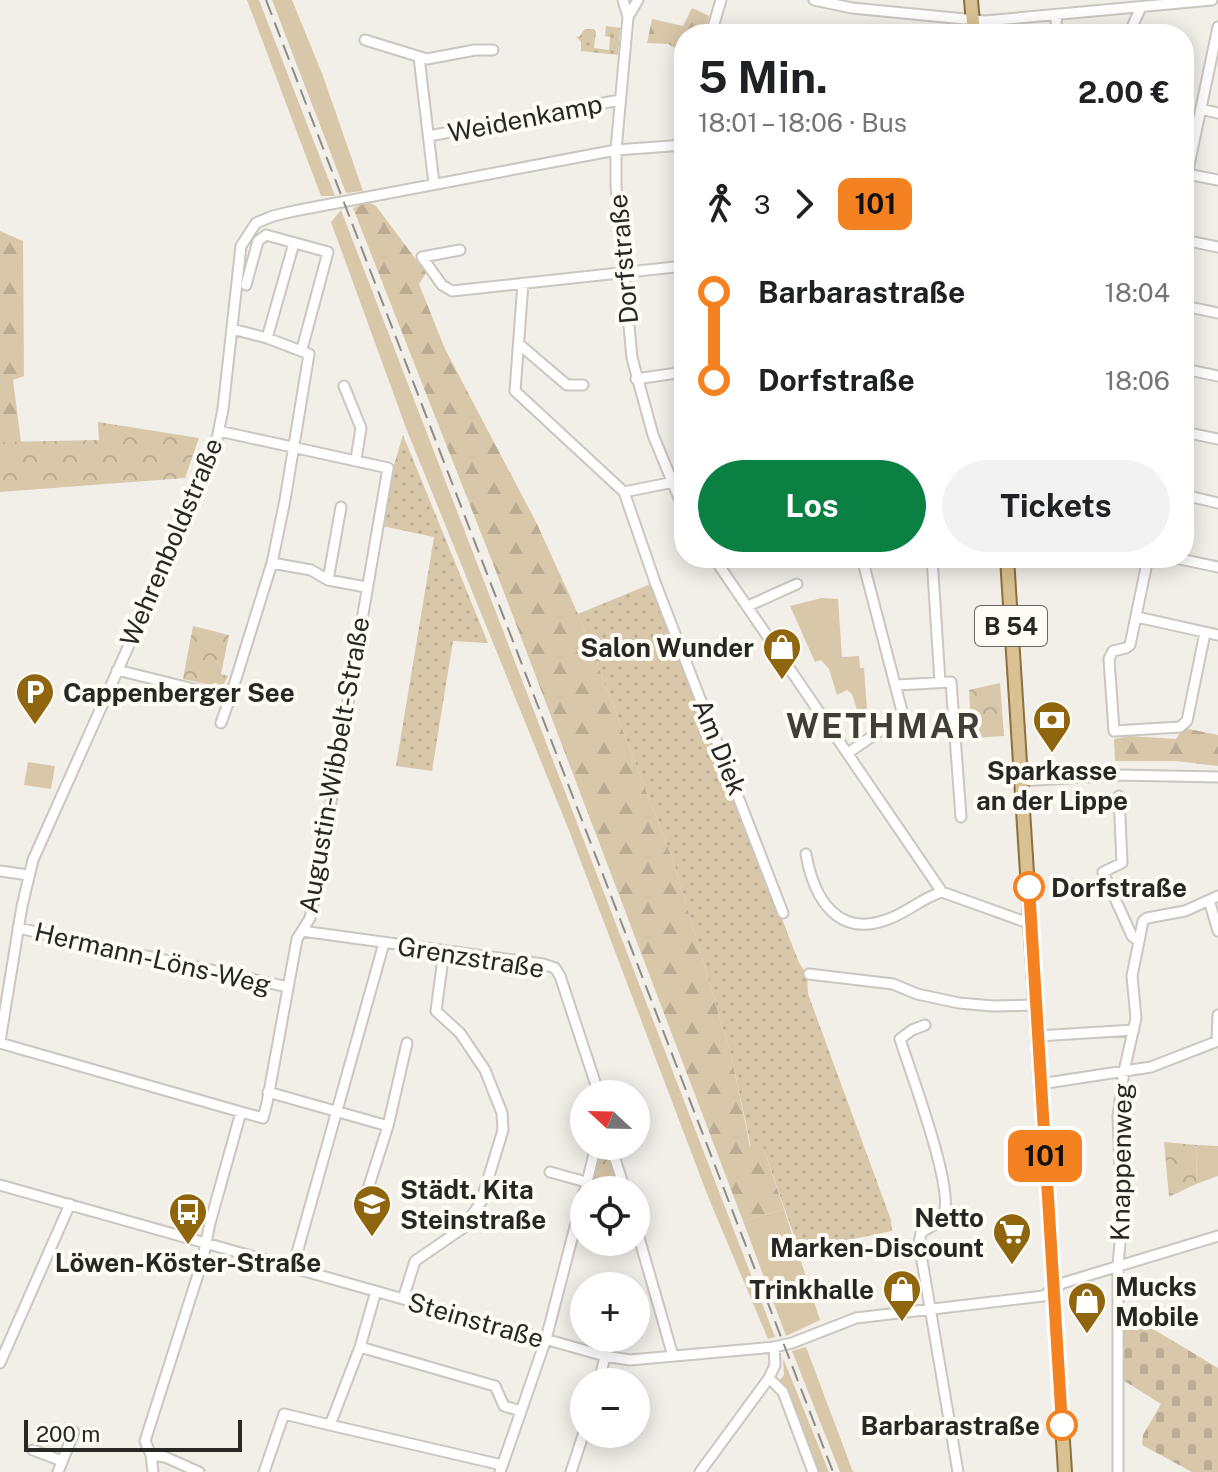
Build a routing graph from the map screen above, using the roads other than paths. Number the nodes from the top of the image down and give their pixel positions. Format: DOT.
graph roads {
  1 [pos="623,0"];
  2 [pos="638,0"];
  3 [pos="721,0"];
  4 [pos="814,0"];
  5 [pos="971,0"];
  6 [pos="1212,0"];
  7 [pos="1141,7"];
  8 [pos="1057,15"];
  9 [pos="628,17"];
  10 [pos="972,18"];
  11 [pos="714,24"];
  12 [pos="973,24"];
  13 [pos="1056,24"];
  14 [pos="1133,24"];
  15 [pos="1218,27"];
  16 [pos="365,40"];
  17 [pos="493,50"];
  18 [pos="1215,52"];
  19 [pos="419,57"];
  20 [pos="620,100"];
  21 [pos="1201,109"];
  22 [pos="1218,113"];
  23 [pos="429,136"];
  24 [pos="1194,142"];
  25 [pos="674,146"];
  26 [pos="616,150"];
  27 [pos="1194,175"];
  28 [pos="1218,180"];
  29 [pos="434,184"];
  30 [pos="1194,242"];
  31 [pos="294,243"];
  32 [pos="1218,247"];
  33 [pos="460,250"];
  34 [pos="674,267"];
  35 [pos="625,273"];
  36 [pos="523,283"];
  37 [pos="246,285"];
  38 [pos="1194,308"];
  39 [pos="1218,313"];
  40 [pos="232,329"];
  41 [pos="267,338"];
  42 [pos="519,344"];
  43 [pos="302,349"];
  44 [pos="1194,371"];
  45 [pos="674,373"];
  46 [pos="1218,376"];
  47 [pos="636,379"];
  48 [pos="583,385"];
  49 [pos="344,386"];
  50 [pos="219,431"];
  51 [pos="1194,434"];
  52 [pos="1218,439"];
  53 [pos="294,447"];
  54 [pos="356,459"];
  55 [pos="670,481"];
  56 [pos="674,481"];
  57 [pos="674,489"];
  58 [pos="624,492"];
  59 [pos="1194,497"];
  60 [pos="1218,503"];
  61 [pos="341,507"];
  62 [pos="1194,562"];
  63 [pos="272,563"];
  64 [pos="1218,567"];
  65 [pos="721,568"];
  66 [pos="865,568"];
  67 [pos="933,568"];
  68 [pos="1008,568"];
  69 [pos="1146,568"];
  70 [pos="328,580"];
  71 [pos="797,584"];
  72 [pos="366,587"];
  73 [pos="748,606"];
  74 [pos="1137,617"];
  75 [pos="1205,633"];
  76 [pos="1218,635"];
  77 [pos="117,670"];
  78 [pos="940,682"];
  79 [pos="897,685"];
  80 [pos="230,698"];
  81 [pos="221,723"];
  82 [pos="848,753"];
  83 [pos="1218,777"];
  84 [pos="1020,781"];
  85 [pos="1119,796"];
  86 [pos="961,817"];
  87 [pos="806,854"];
  88 [pos="0,871"];
  89 [pos="28,875"];
  90 [pos="942,892"];
  91 [pos="1214,898"];
  92 [pos="783,913"];
  93 [pos="1031,924"];
  94 [pos="18,928"];
  95 [pos="302,931"];
  96 [pos="1218,931"];
  97 [pos="1139,941"];
  98 [pos="384,943"];
  99 [pos="444,951"];
  100 [pos="809,974"];
  101 [pos="288,987"];
  102 [pos="1036,1005"];
  103 [pos="1218,1015"];
  104 [pos="925,1025"];
  105 [pos="1134,1030"];
  106 [pos="1038,1036"];
  107 [pos="1217,1041"];
  108 [pos="0,1042"];
  109 [pos="407,1043"];
  110 [pos="1124,1071"];
  111 [pos="594,1080"];
  112 [pos="1040,1084"];
  113 [pos="268,1092"];
  114 [pos="337,1111"];
  115 [pos="241,1112"];
  116 [pos="388,1126"];
  117 [pos="550,1172"];
  118 [pos="570,1181"];
  119 [pos="0,1185"];
  120 [pos="365,1198"];
  121 [pos="70,1204"];
  122 [pos="1218,1236"];
  123 [pos="206,1243"];
  124 [pos="570,1246"];
  125 [pos="644,1256"];
  126 [pos="1118,1265"];
  127 [pos="293,1267"];
  128 [pos="1053,1290"];
  129 [pos="376,1291"];
  130 [pos="403,1299"];
  131 [pos="932,1308"];
  132 [pos="546,1339"];
  133 [pos="360,1347"];
  134 [pos="774,1347"];
  135 [pos="605,1356"];
  136 [pos="673,1356"];
  137 [pos="0,1363"];
  138 [pos="602,1368"];
  139 [pos="769,1378"];
  140 [pos="521,1411"];
  141 [pos="949,1423"];
  142 [pos="330,1425"];
  143 [pos="902,1427"];
  144 [pos="74,1432"];
  145 [pos="579,1448"];
  146 [pos="33,1450"];
  147 [pos="151,1455"];
  148 [pos="62,1461"];
  149 [pos="501,1468"];
  150 [pos="265,1470"];
  151 [pos="58,1472"];
  152 [pos="153,1472"];
  153 [pos="199,1472"];
  154 [pos="276,1472"];
  155 [pos="571,1472"];
  156 [pos="700,1472"];
  157 [pos="813,1472"];
  158 [pos="958,1472"];
  159 [pos="1065,1472"];
  160 [pos="1118,1472"];
  1 -- 9 [label="street, Dorfstraße"];
  2 -- 9 [label="street"];
  3 -- 11 [label="street"];
  4 -- 10 [label="street"];
  5 -- 10 [label="main road"];
  6 -- 7 [label="street"];
  7 -- 8 [label="street"];
  7 -- 14 [label="street"];
  8 -- 10 [label="street"];
  8 -- 13 [label="street"];
  9 -- 20 [label="street, Dorfstraße"];
  10 -- 12 [label="main road"];
  15 -- 18 [label="street"];
  16 -- 19 [label="street"];
  17 -- 19 [label="street"];
  18 -- 21 [label="street"];
  19 -- 23 [label="street, Weidenkamp"];
  20 -- 23 [label="street, Weidenkamp"];
  20 -- 26 [label="street, Dorfstraße"];
  21 -- 22 [label="street"];
  21 -- 24 [label="street"];
  23 -- 29 [label="street, Weidenkamp"];
  25 -- 26 [label="street, Wehrenboldstraße"];
  26 -- 29 [label="street, Wehrenboldstraße"];
  26 -- 35 [label="street, Dorfstraße"];
  27 -- 28 [label="street"];
  29 -- 40 [label="street, Wehrenboldstraße"];
  30 -- 32 [label="street"];
  31 -- 37 [label="street"];
  31 -- 41 [label="street"];
  31 -- 43 [label="street"];
  33 -- 36 [label="street"];
  34 -- 35 [label="street"];
  35 -- 36 [label="street"];
  35 -- 47 [label="street, Dorfstraße"];
  36 -- 42 [label="street"];
  38 -- 39 [label="street"];
  40 -- 41 [label="street"];
  40 -- 50 [label="street, Wehrenboldstraße"];
  41 -- 43 [label="street"];
  42 -- 48 [label="street"];
  42 -- 58 [label="street"];
  43 -- 53 [label="street"];
  44 -- 46 [label="street"];
  45 -- 47 [label="street"];
  47 -- 55 [label="street, Dorfstraße"];
  49 -- 54 [label="street"];
  50 -- 53 [label="street, Augustin-Wibbelt-Straße"];
  50 -- 77 [label="street, Wehrenboldstraße"];
  51 -- 52 [label="street"];
  53 -- 54 [label="street, Augustin-Wibbelt-Straße"];
  53 -- 63 [label="street"];
  54 -- 72 [label="street, Augustin-Wibbelt-Straße"];
  55 -- 56 [label="street"];
  55 -- 57 [label="street, Dorfstraße"];
  55 -- 58 [label="street"];
  58 -- 92 [label="street, Am Diek"];
  59 -- 60 [label="street"];
  61 -- 70 [label="street"];
  62 -- 64 [label="street"];
  63 -- 70 [label="street"];
  63 -- 80 [label="street"];
  65 -- 73 [label="street"];
  66 -- 79 [label="street"];
  67 -- 78 [label="street"];
  68 -- 84 [label="main road, B 54"];
  69 -- 74 [label="street"];
  70 -- 72 [label="street"];
  71 -- 73 [label="street"];
  72 -- 95 [label="street, Augustin-Wibbelt-Straße"];
  73 -- 82 [label="street"];
  74 -- 75 [label="street"];
  74 -- 75 [label="street"];
  75 -- 76 [label="street"];
  77 -- 80 [label="street"];
  77 -- 89 [label="street, Wehrenboldstraße"];
  78 -- 79 [label="street"];
  78 -- 86 [label="street"];
  79 -- 82 [label="street"];
  80 -- 81 [label="street"];
  82 -- 90 [label="street"];
  83 -- 84 [label="street"];
  84 -- 93 [label="main road, B 54"];
  85 -- 97 [label="street"];
  87 -- 90 [label="street"];
  88 -- 89 [label="street"];
  89 -- 94 [label="street, Wehrenboldstraße"];
  90 -- 93 [label="street"];
  91 -- 96 [label="street"];
  91 -- 97 [label="street"];
  93 -- 102 [label="main road, B 54"];
  94 -- 101 [label="street, Hermann-Löns-Weg"];
  94 -- 108 [label="street, Wehrenboldstraße"];
  95 -- 98 [label="street, Grenzstraße"];
  95 -- 101 [label="street, Augustin-Wibbelt-Straße"];
  97 -- 105 [label="street, Knappenweg"];
  98 -- 99 [label="street, Grenzstraße"];
  98 -- 114 [label="street"];
  99 -- 111 [label="street, Grenzstraße"];
  99 -- 130 [label="street"];
  100 -- 102 [label="street"];
  101 -- 113 [label="street, Augustin-Wibbelt-Straße"];
  102 -- 106 [label="main road, B 54"];
  103 -- 107 [label="street"];
  104 -- 131 [label="street"];
  105 -- 106 [label="street"];
  105 -- 110 [label="street, Knappenweg"];
  106 -- 112 [label="main road, B 54"];
  107 -- 110 [label="street"];
  108 -- 115 [label="street"];
  109 -- 116 [label="street"];
  110 -- 112 [label="street"];
  110 -- 126 [label="street, Knappenweg"];
  112 -- 128 [label="main road, B 54"];
  113 -- 114 [label="street"];
  113 -- 115 [label="street, Augustin-Wibbelt-Straße"];
  114 -- 116 [label="street"];
  114 -- 127 [label="street"];
  115 -- 123 [label="street"];
  116 -- 120 [label="street"];
  117 -- 118 [label="street"];
  119 -- 121 [label="street, Steinstraße"];
  121 -- 123 [label="street, Steinstraße"];
  121 -- 137 [label="street"];
  122 -- 126 [label="street"];
  123 -- 127 [label="street, Steinstraße"];
  123 -- 147 [label="street"];
  124 -- 132 [label="street"];
  125 -- 136 [label="street"];
  126 -- 128 [label="street"];
  126 -- 160 [label="street, Knappenweg"];
  127 -- 129 [label="street, Steinstraße"];
  128 -- 131 [label="street, Steinstraße"];
  128 -- 159 [label="main road, B 54"];
  129 -- 130 [label="street, Steinstraße"];
  129 -- 133 [label="street"];
  130 -- 132 [label="street, Steinstraße"];
  131 -- 134 [label="street, Steinstraße"];
  131 -- 141 [label="street"];
  132 -- 135 [label="street, Steinstraße"];
  132 -- 140 [label="street"];
  133 -- 140 [label="street"];
  133 -- 142 [label="street"];
  134 -- 136 [label="street, Steinstraße"];
  134 -- 139 [label="street"];
  135 -- 136 [label="street, Steinstraße"];
  135 -- 138 [label="street"];
  139 -- 156 [label="street"];
  139 -- 157 [label="street"];
  140 -- 149 [label="street"];
  141 -- 143 [label="street"];
  141 -- 158 [label="street"];
  142 -- 149 [label="street"];
  142 -- 150 [label="street"];
  144 -- 148 [label="street"];
  145 -- 155 [label="street"];
  146 -- 148 [label="street"];
  147 -- 152 [label="street"];
  147 -- 153 [label="street"];
  148 -- 151 [label="street"];
  150 -- 154 [label="street"];
}
